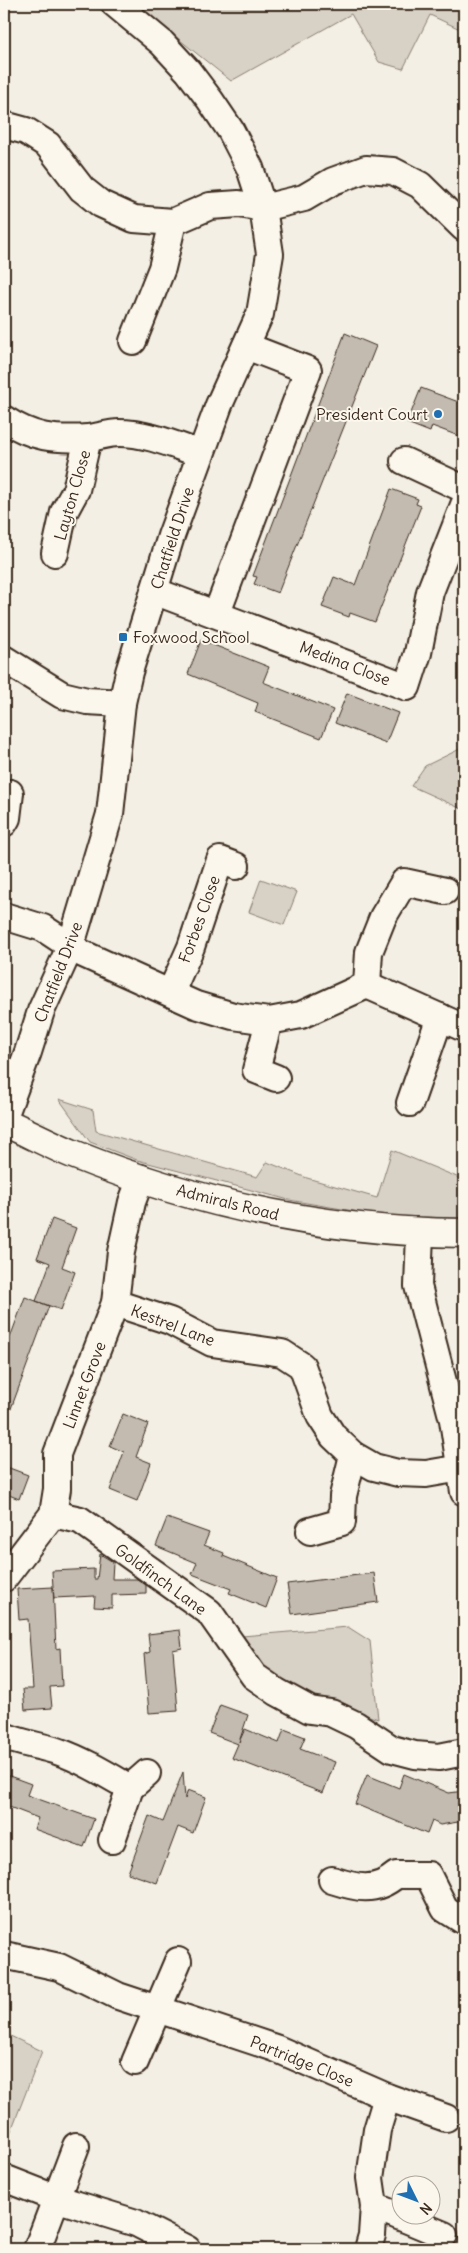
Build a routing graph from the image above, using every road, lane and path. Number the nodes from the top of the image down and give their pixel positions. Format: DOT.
graph roads {
  1 [pos="115,4"];
  2 [pos="4,125"];
  3 [pos="263,208"];
  4 [pos="173,222"];
  5 [pos="464,228"];
  6 [pos="134,341"];
  7 [pos="246,346"];
  8 [pos="4,419"];
  9 [pos="88,438"];
  10 [pos="201,454"];
  11 [pos="404,461"];
  12 [pos="464,489"];
  13 [pos="464,505"];
  14 [pos="55,553"];
  15 [pos="154,591"];
  16 [pos="217,613"];
  17 [pos="4,659"];
  18 [pos="122,703"];
  19 [pos="10,794"];
  20 [pos="4,822"];
  21 [pos="236,866"];
  22 [pos="445,891"];
  23 [pos="4,916"];
  24 [pos="71,945"];
  25 [pos="367,985"];
  26 [pos="170,992"];
  27 [pos="440,1017"];
  28 [pos="269,1021"];
  29 [pos="464,1028"];
  30 [pos="276,1078"];
  31 [pos="410,1103"];
  32 [pos="4,1117"];
  33 [pos="4,1122"];
  34 [pos="141,1178"];
  35 [pos="420,1233"];
  36 [pos="464,1234"];
  37 [pos="115,1303"];
  38 [pos="459,1420"];
  39 [pos="353,1455"];
  40 [pos="462,1480"];
  41 [pos="53,1514"];
  42 [pos="310,1531"];
  43 [pos="4,1578"];
  44 [pos="4,1736"];
  45 [pos="464,1752"];
  46 [pos="112,1840"];
  47 [pos="332,1880"];
  48 [pos="464,1921"];
  49 [pos="4,1955"];
  50 [pos="178,1961"];
  51 [pos="157,2009"];
  52 [pos="135,2062"];
  53 [pos="386,2097"];
  54 [pos="446,2118"];
  55 [pos="76,2146"];
  56 [pos="4,2178"];
  57 [pos="55,2198"];
  58 [pos="374,2206"];
  59 [pos="444,2235"];
  60 [pos="38,2249"];
  61 [pos="187,2249"];
  62 [pos="368,2249"];
  1 -- 3 [label="street, Chatfield Drive"];
  2 -- 4 [label="street"];
  3 -- 4 [label="street"];
  3 -- 5 [label="street"];
  3 -- 7 [label="street, Chatfield Drive"];
  4 -- 6 [label="street"];
  7 -- 10 [label="street, Chatfield Drive"];
  7 -- 16 [label="street"];
  8 -- 9 [label="street, Layton Close"];
  9 -- 10 [label="street, Layton Close"];
  9 -- 14 [label="street, Layton Close"];
  10 -- 15 [label="street, Chatfield Drive"];
  11 -- 12 [label="street"];
  13 -- 16 [label="street, Medina Close"];
  15 -- 16 [label="street, Medina Close"];
  15 -- 18 [label="street, Chatfield Drive"];
  17 -- 18 [label="street"];
  18 -- 24 [label="street, Chatfield Drive"];
  19 -- 20 [label="street"];
  21 -- 26 [label="street, Forbes Close"];
  22 -- 25 [label="street"];
  23 -- 24 [label="street"];
  24 -- 26 [label="street"];
  24 -- 32 [label="street, Chatfield Drive"];
  25 -- 27 [label="street"];
  25 -- 28 [label="street"];
  26 -- 28 [label="street"];
  27 -- 29 [label="street"];
  27 -- 31 [label="street"];
  28 -- 30 [label="street"];
  33 -- 34 [label="street, Admirals Road"];
  34 -- 35 [label="street, Admirals Road"];
  34 -- 37 [label="street, Linnet Grove"];
  35 -- 36 [label="street, Admirals Road"];
  35 -- 38 [label="street"];
  37 -- 39 [label="street, Kestrel Lane"];
  37 -- 41 [label="street, Linnet Grove"];
  38 -- 40 [label="street"];
  39 -- 40 [label="street, Kestrel Lane"];
  39 -- 42 [label="street"];
  41 -- 43 [label="street, Linnet Grove"];
  41 -- 45 [label="street, Goldfinch Lane"];
  44 -- 46 [label="street"];
  47 -- 48 [label="street"];
  49 -- 51 [label="street, Partridge Close"];
  50 -- 51 [label="street"];
  51 -- 52 [label="street"];
  51 -- 53 [label="street, Partridge Close"];
  53 -- 54 [label="street, Partridge Close"];
  53 -- 58 [label="street"];
  55 -- 57 [label="street"];
  56 -- 57 [label="street"];
  57 -- 60 [label="street"];
  57 -- 61 [label="street"];
  58 -- 59 [label="street"];
  58 -- 62 [label="street"];
}
